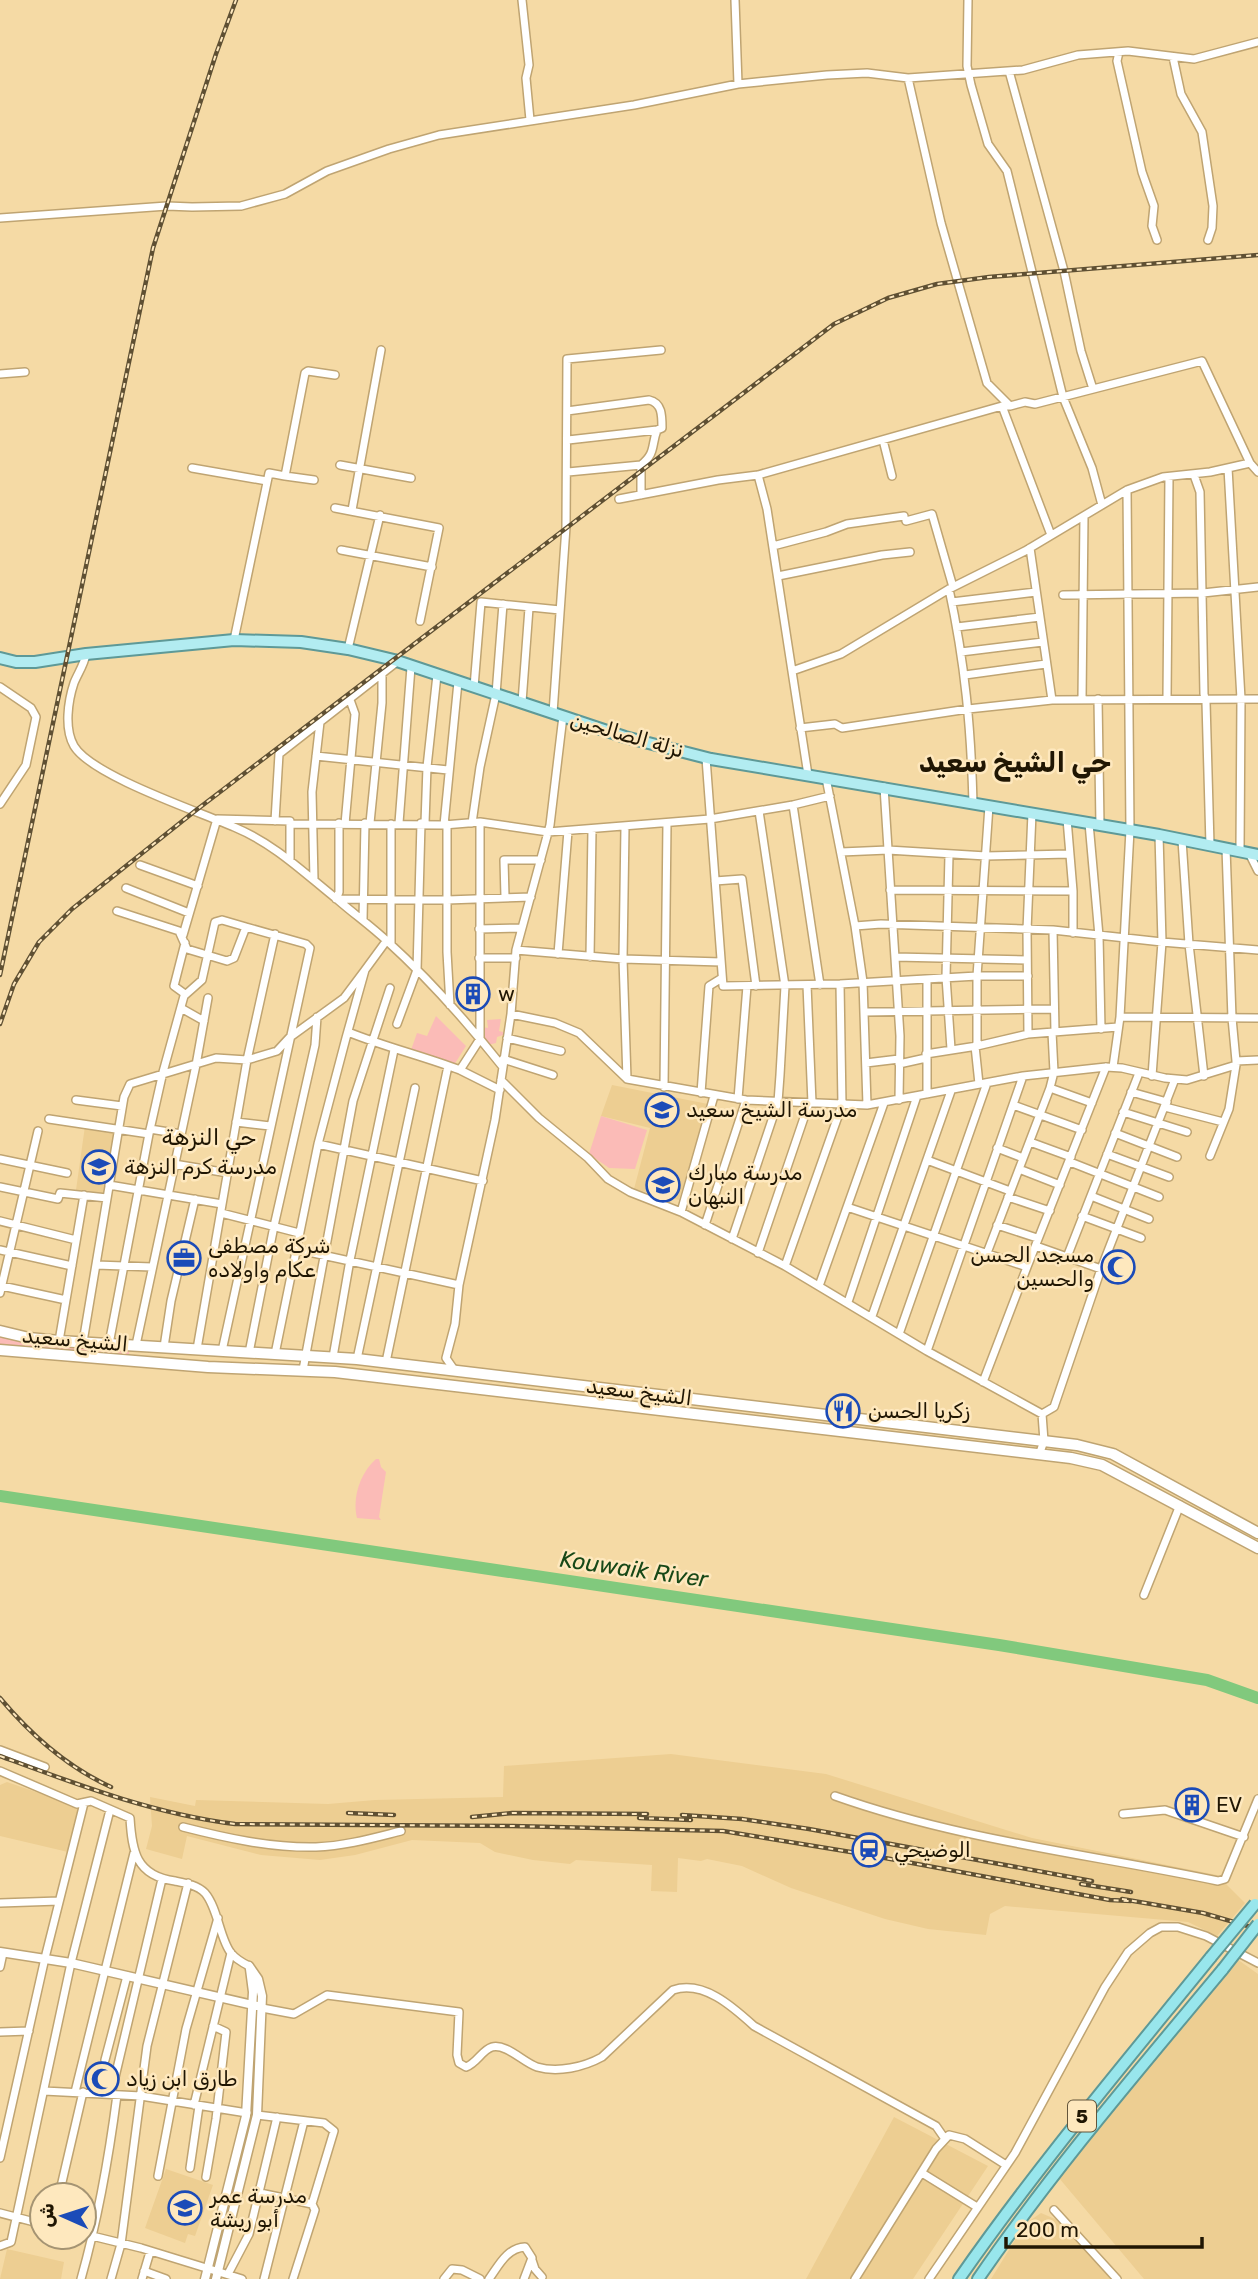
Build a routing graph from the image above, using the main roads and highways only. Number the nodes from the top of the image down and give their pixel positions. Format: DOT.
graph roads {
  1 [pos="0,657"];
  2 [pos="1249,853"];
  3 [pos="0,1331"];
  4 [pos="0,1350"];
  5 [pos="459,1372"];
  6 [pos="463,1386"];
  7 [pos="1258,1533"];
  8 [pos="1258,1548"];
  9 [pos="1256,1902"];
  10 [pos="1258,1924"];
  11 [pos="959,2279"];
  12 [pos="978,2279"];
  1 -- 2 [label="main road, نزلة الصالحين"];
  3 -- 5 [label="main road, الشيخ سعيد"];
  4 -- 6 [label="main road, الشيخ سعيد"];
  5 -- 6 [label="main road"];
  5 -- 7 [label="main road, الشيخ سعيد"];
  6 -- 8 [label="main road, الشيخ سعيد"];
  9 -- 11 [label="highway, 5, bridge"];
  10 -- 12 [label="highway, 5, bridge"];
}
